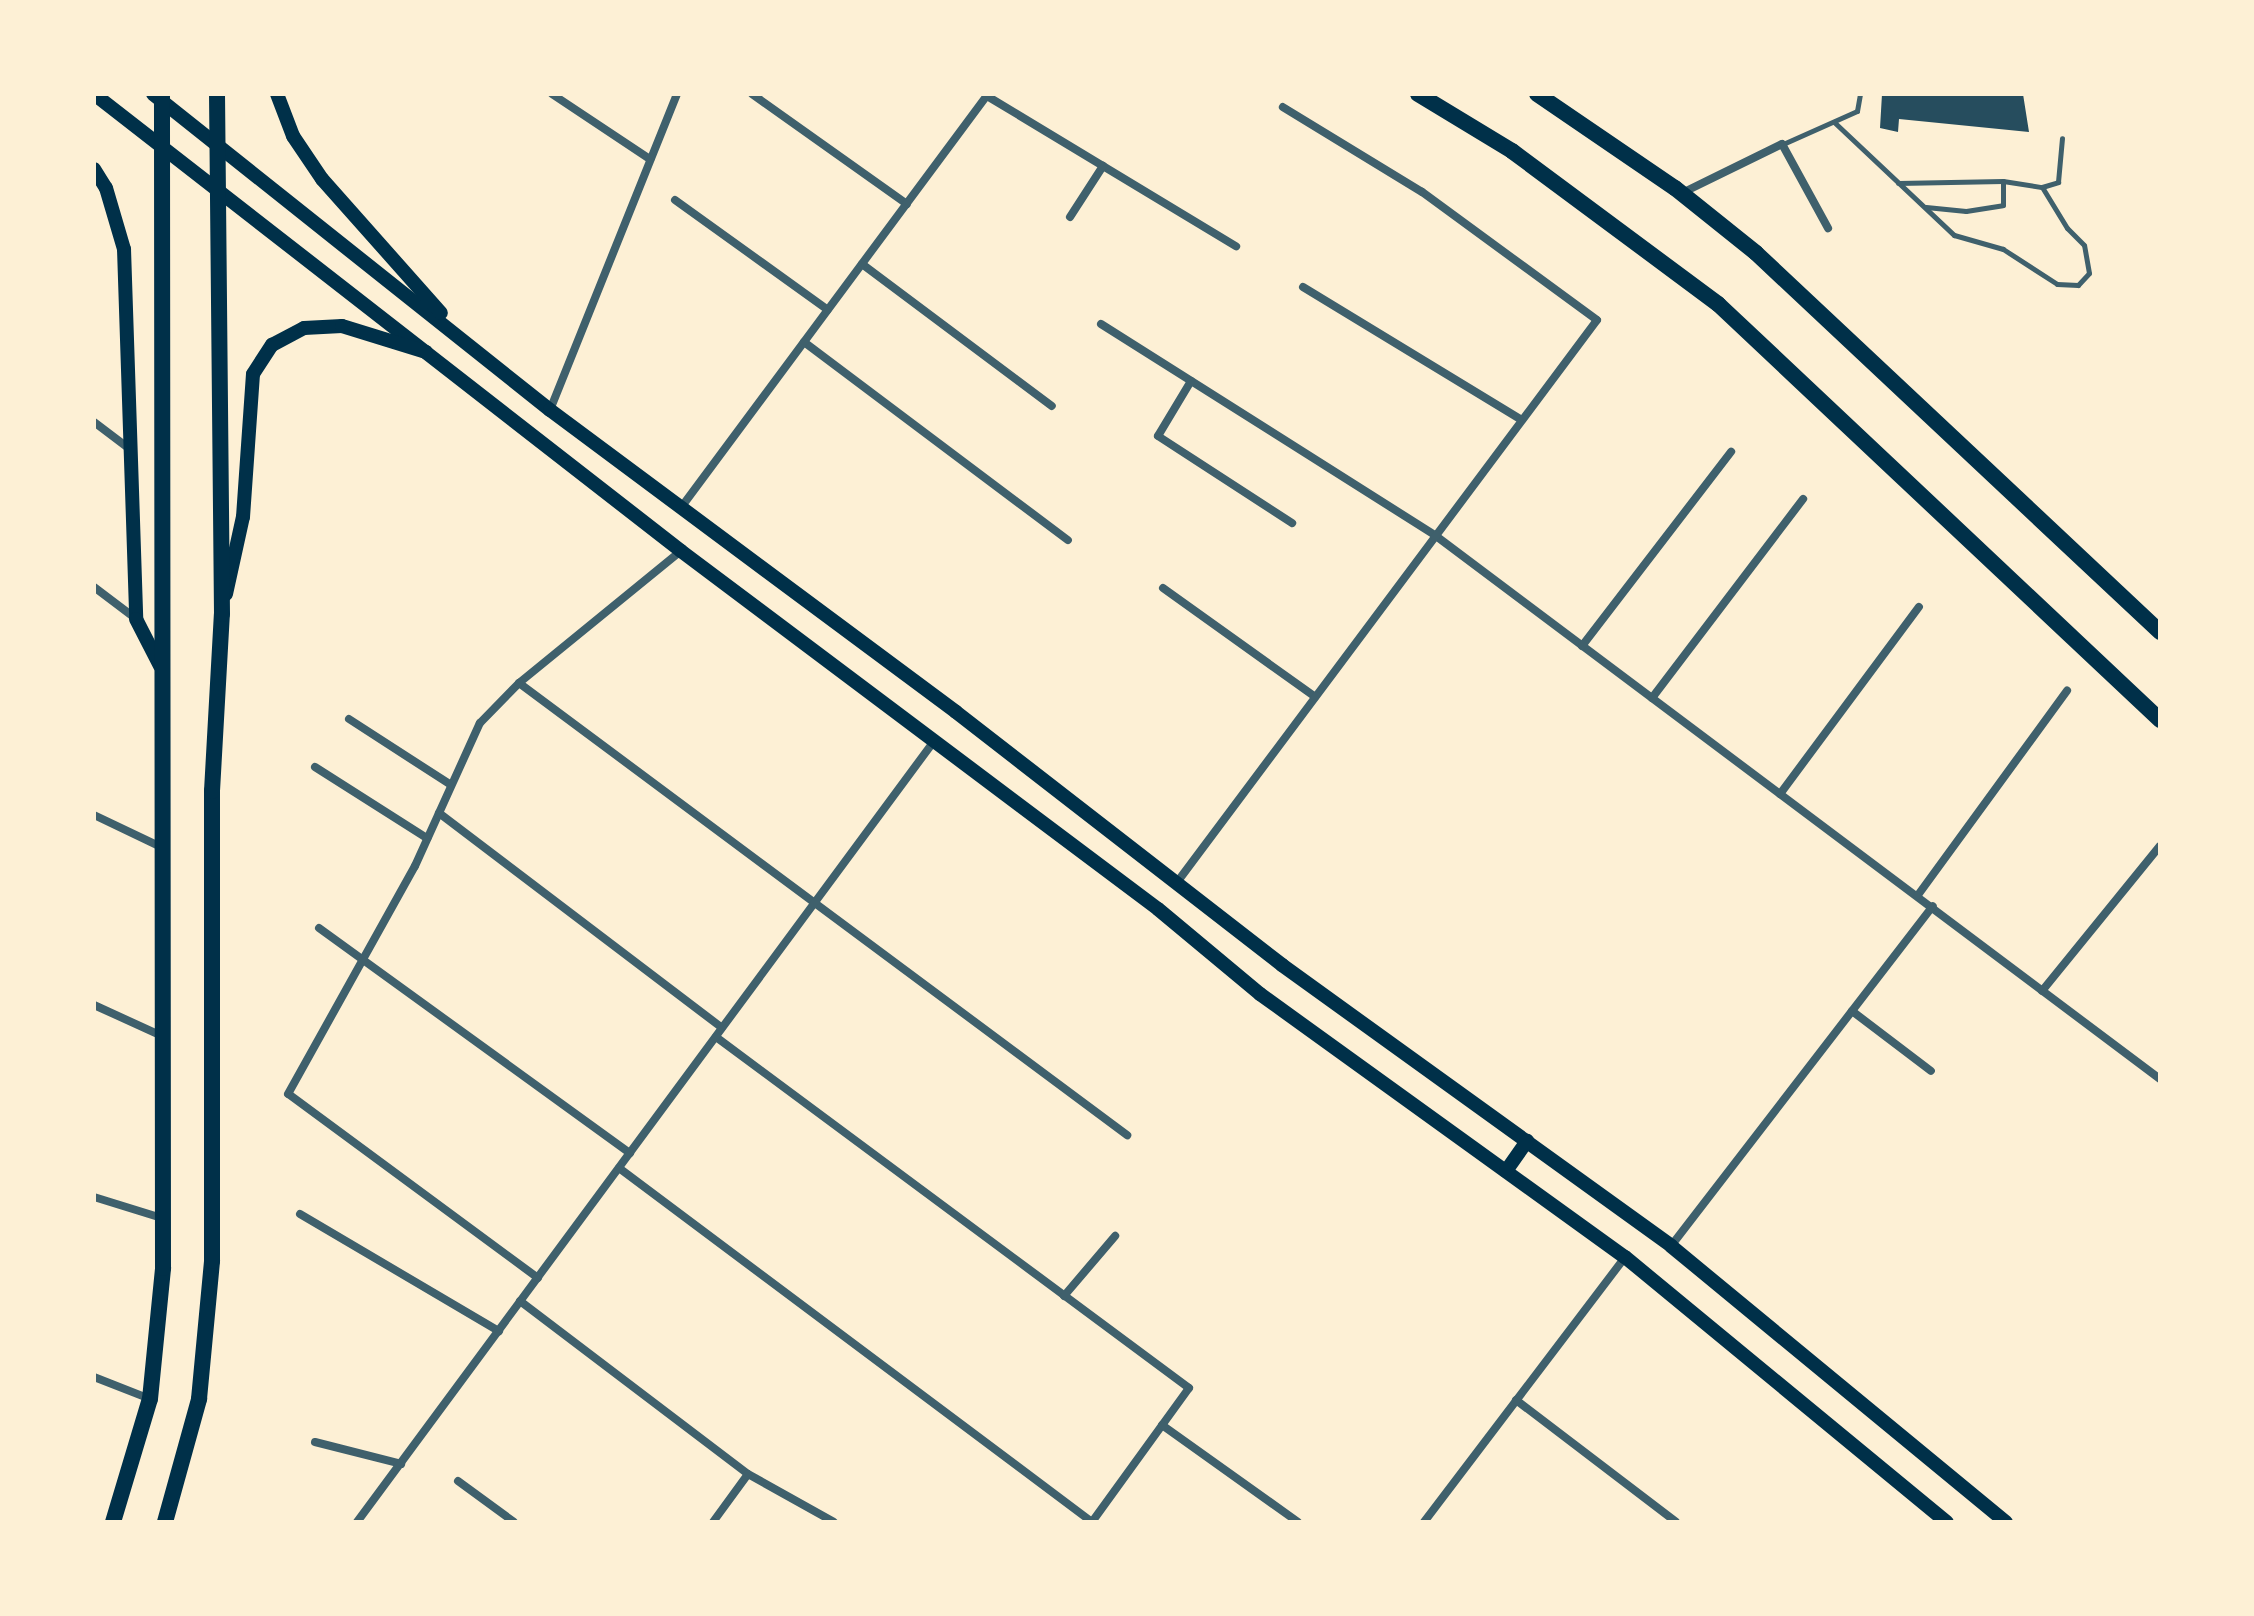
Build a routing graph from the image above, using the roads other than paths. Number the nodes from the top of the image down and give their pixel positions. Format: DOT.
graph roads {
  1 [pos="94,94"];
  2 [pos="153,94"];
  3 [pos="162,94"];
  4 [pos="277,94"];
  5 [pos="552,94"];
  6 [pos="677,94"];
  7 [pos="752,94"];
  8 [pos="1418,94"];
  9 [pos="1537,94"];
  10 [pos="1860,94"];
  11 [pos="988,95"];
  12 [pos="217,101"];
  13 [pos="1283,107"];
  14 [pos="1834,122"];
  15 [pos="2062,138"];
  16 [pos="1782,144"];
  17 [pos="650,159"];
  18 [pos="1103,166"];
  19 [pos="94,169"];
  20 [pos="2003,181"];
  21 [pos="1898,183"];
  22 [pos="2042,187"];
  23 [pos="1682,193"];
  24 [pos="675,200"];
  25 [pos="907,204"];
  26 [pos="1925,207"];
  27 [pos="1070,217"];
  28 [pos="1828,228"];
  29 [pos="1236,246"];
  30 [pos="862,264"];
  31 [pos="1303,287"];
  32 [pos="828,310"];
  33 [pos="1101,324"];
  34 [pos="456,332"];
  35 [pos="804,342"];
  36 [pos="436,355"];
  37 [pos="1191,381"];
  38 [pos="1052,406"];
  39 [pos="550,410"];
  40 [pos="1522,420"];
  41 [pos="94,422"];
  42 [pos="127,447"];
  43 [pos="1731,452"];
  44 [pos="1803,499"];
  45 [pos="680,509"];
  46 [pos="1292,523"];
  47 [pos="1436,536"];
  48 [pos="1068,540"];
  49 [pos="681,551"];
  50 [pos="94,587"];
  51 [pos="1163,588"];
  52 [pos="1919,607"];
  53 [pos="222,614"];
  54 [pos="136,619"];
  55 [pos="2160,632"];
  56 [pos="1582,646"];
  57 [pos="160,666"];
  58 [pos="519,683"];
  59 [pos="2067,691"];
  60 [pos="1315,697"];
  61 [pos="1652,698"];
  62 [pos="349,719"];
  63 [pos="2160,720"];
  64 [pos="934,741"];
  65 [pos="315,767"];
  66 [pos="451,785"];
  67 [pos="1780,794"];
  68 [pos="439,813"];
  69 [pos="94,815"];
  70 [pos="427,838"];
  71 [pos="2160,846"];
  72 [pos="162,847"];
  73 [pos="1178,881"];
  74 [pos="1918,895"];
  75 [pos="815,903"];
  76 [pos="1933,906"];
  77 [pos="319,928"];
  78 [pos="364,957"];
  79 [pos="2042,991"];
  80 [pos="94,1005"];
  81 [pos="1852,1011"];
  82 [pos="722,1028"];
  83 [pos="162,1036"];
  84 [pos="716,1037"];
  85 [pos="1931,1071"];
  86 [pos="2159,1076"];
  87 [pos="1127,1135"];
  88 [pos="1527,1141"];
  89 [pos="630,1153"];
  90 [pos="619,1168"];
  91 [pos="1506,1171"];
  92 [pos="94,1197"];
  93 [pos="300,1214"];
  94 [pos="163,1219"];
  95 [pos="1115,1236"];
  96 [pos="1671,1246"];
  97 [pos="1625,1257"];
  98 [pos="538,1278"];
  99 [pos="1064,1296"];
  100 [pos="520,1301"];
  101 [pos="499,1331"];
  102 [pos="94,1377"];
  103 [pos="150,1399"];
  104 [pos="1516,1400"];
  105 [pos="1162,1425"];
  106 [pos="315,1442"];
  107 [pos="401,1464"];
  108 [pos="748,1474"];
  109 [pos="458,1481"];
  110 [pos="113,1522"];
  111 [pos="165,1522"];
  112 [pos="357,1522"];
  113 [pos="514,1522"];
  114 [pos="713,1522"];
  115 [pos="834,1522"];
  116 [pos="1092,1522"];
  117 [pos="1298,1522"];
  118 [pos="1424,1522"];
  119 [pos="1676,1522"];
  120 [pos="1947,1522"];
  121 [pos="2006,1522"];
  1 -- 36 [label="main road"];
  2 -- 34 [label="main road"];
  3 -- 57 [label="highway"];
  4 -- 34 [label="main road"];
  5 -- 17 [label="street"];
  6 -- 17 [label="street"];
  7 -- 25 [label="street"];
  8 -- 63 [label="highway"];
  9 -- 23 [label="highway"];
  10 -- 14 [label="lane"];
  11 -- 18 [label="street"];
  11 -- 25 [label="street"];
  12 -- 53 [label="highway"];
  13 -- 40 [label="street"];
  14 -- 16 [label="lane"];
  14 -- 21 [label="lane"];
  15 -- 22 [label="lane"];
  16 -- 23 [label="street"];
  16 -- 28 [label="street"];
  17 -- 39 [label="street"];
  18 -- 27 [label="street"];
  18 -- 29 [label="street"];
  19 -- 42 [label="main road"];
  20 -- 21 [label="lane"];
  20 -- 22 [label="lane"];
  20 -- 26 [label="lane"];
  21 -- 26 [label="lane"];
  22 -- 26 [label="lane"];
  23 -- 55 [label="highway"];
  24 -- 32 [label="street"];
  25 -- 30 [label="street"];
  30 -- 32 [label="street"];
  30 -- 38 [label="street"];
  31 -- 40 [label="street"];
  32 -- 35 [label="street"];
  33 -- 37 [label="street"];
  34 -- 39 [label="main road"];
  35 -- 45 [label="street"];
  35 -- 48 [label="street"];
  36 -- 49 [label="main road"];
  36 -- 53 [label="main road"];
  37 -- 46 [label="street"];
  37 -- 47 [label="street"];
  39 -- 45 [label="main road"];
  40 -- 47 [label="street"];
  41 -- 42 [label="street"];
  42 -- 54 [label="main road"];
  43 -- 56 [label="street"];
  44 -- 61 [label="street"];
  45 -- 73 [label="main road"];
  47 -- 56 [label="street"];
  47 -- 60 [label="street"];
  49 -- 58 [label="street"];
  49 -- 64 [label="main road"];
  50 -- 54 [label="street"];
  51 -- 60 [label="street"];
  52 -- 67 [label="street"];
  53 -- 111 [label="highway"];
  54 -- 57 [label="main road"];
  56 -- 61 [label="street"];
  57 -- 72 [label="highway"];
  58 -- 66 [label="street"];
  58 -- 75 [label="street"];
  59 -- 74 [label="street"];
  60 -- 73 [label="street"];
  61 -- 67 [label="street"];
  62 -- 66 [label="street"];
  64 -- 75 [label="street"];
  64 -- 91 [label="main road"];
  65 -- 70 [label="street"];
  66 -- 68 [label="street"];
  67 -- 74 [label="street"];
  68 -- 70 [label="street"];
  68 -- 82 [label="street"];
  69 -- 72 [label="street"];
  70 -- 78 [label="street"];
  71 -- 79 [label="street"];
  72 -- 83 [label="highway"];
  73 -- 88 [label="main road"];
  74 -- 76 [label="street"];
  75 -- 82 [label="street"];
  75 -- 87 [label="street"];
  76 -- 79 [label="street"];
  76 -- 81 [label="street"];
  77 -- 78 [label="street"];
  78 -- 89 [label="street"];
  78 -- 98 [label="street"];
  79 -- 86 [label="street"];
  80 -- 83 [label="street"];
  81 -- 85 [label="street"];
  81 -- 96 [label="street"];
  82 -- 84 [label="street"];
  83 -- 94 [label="highway"];
  84 -- 89 [label="street"];
  84 -- 99 [label="street"];
  88 -- 91 [label="main road"];
  88 -- 96 [label="main road"];
  89 -- 90 [label="street"];
  90 -- 98 [label="street"];
  90 -- 116 [label="street"];
  91 -- 97 [label="main road"];
  92 -- 94 [label="street"];
  93 -- 101 [label="street"];
  94 -- 103 [label="highway"];
  95 -- 99 [label="street"];
  96 -- 121 [label="main road"];
  97 -- 104 [label="street"];
  97 -- 120 [label="main road"];
  98 -- 100 [label="street"];
  99 -- 105 [label="street"];
  100 -- 101 [label="street"];
  100 -- 108 [label="street"];
  101 -- 107 [label="street"];
  102 -- 103 [label="street"];
  103 -- 110 [label="highway"];
  104 -- 118 [label="street"];
  104 -- 119 [label="street"];
  105 -- 116 [label="street"];
  105 -- 117 [label="street"];
  106 -- 107 [label="street"];
  107 -- 112 [label="street"];
  108 -- 114 [label="street"];
  108 -- 115 [label="street"];
  109 -- 113 [label="street"];
}
